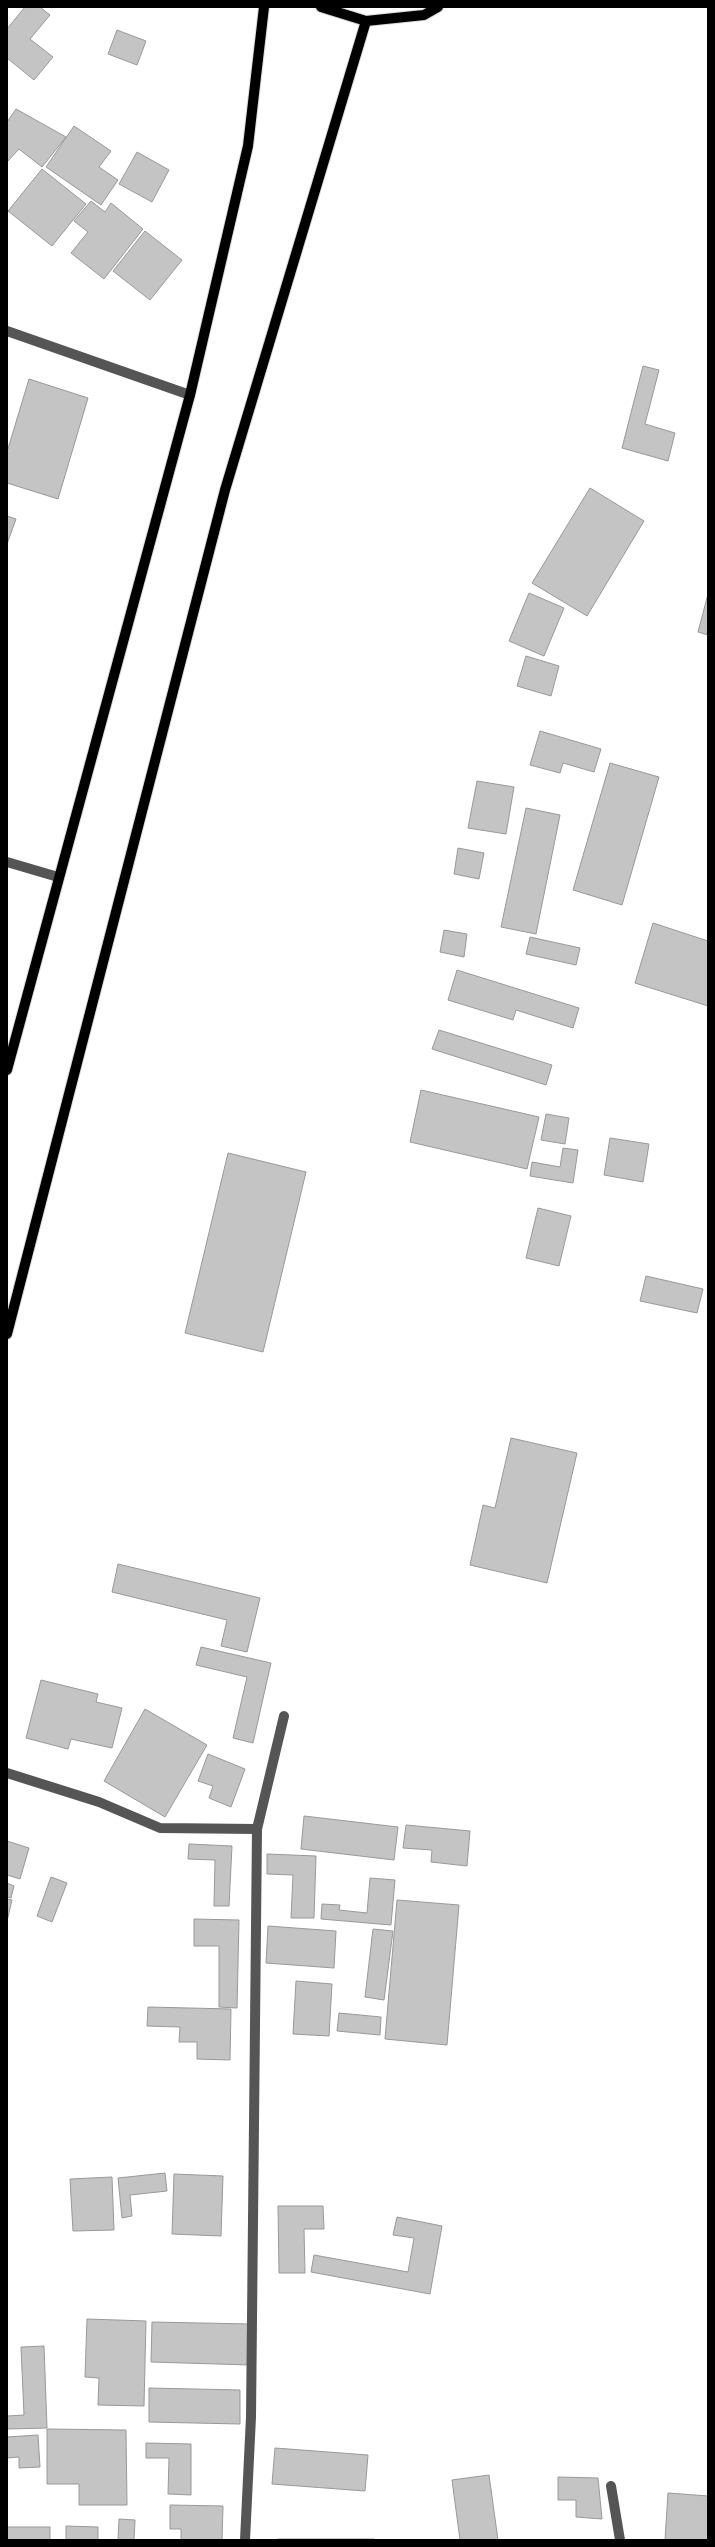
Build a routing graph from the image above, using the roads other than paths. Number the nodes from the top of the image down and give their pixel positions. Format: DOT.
graph roads {
  1 [pos="264,7"];
  2 [pos="321,7"];
  3 [pos="438,7"];
  4 [pos="366,21"];
  5 [pos="7,330"];
  6 [pos="190,395"];
  7 [pos="7,862"];
  8 [pos="58,877"];
  9 [pos="7,1070"];
  10 [pos="7,1334"];
  11 [pos="284,1716"];
  12 [pos="7,1773"];
  13 [pos="257,1829"];
  14 [pos="611,2486"];
  15 [pos="245,2540"];
  16 [pos="620,2540"];
  1 -- 6 [label="main road"];
  2 -- 4 [label="main road"];
  3 -- 4 [label="main road"];
  4 -- 10 [label="main road"];
  5 -- 6 [label="street"];
  6 -- 8 [label="main road"];
  7 -- 8 [label="street"];
  8 -- 9 [label="main road"];
  11 -- 13 [label="street"];
  12 -- 13 [label="street"];
  13 -- 15 [label="street"];
  14 -- 16 [label="street"];
}
